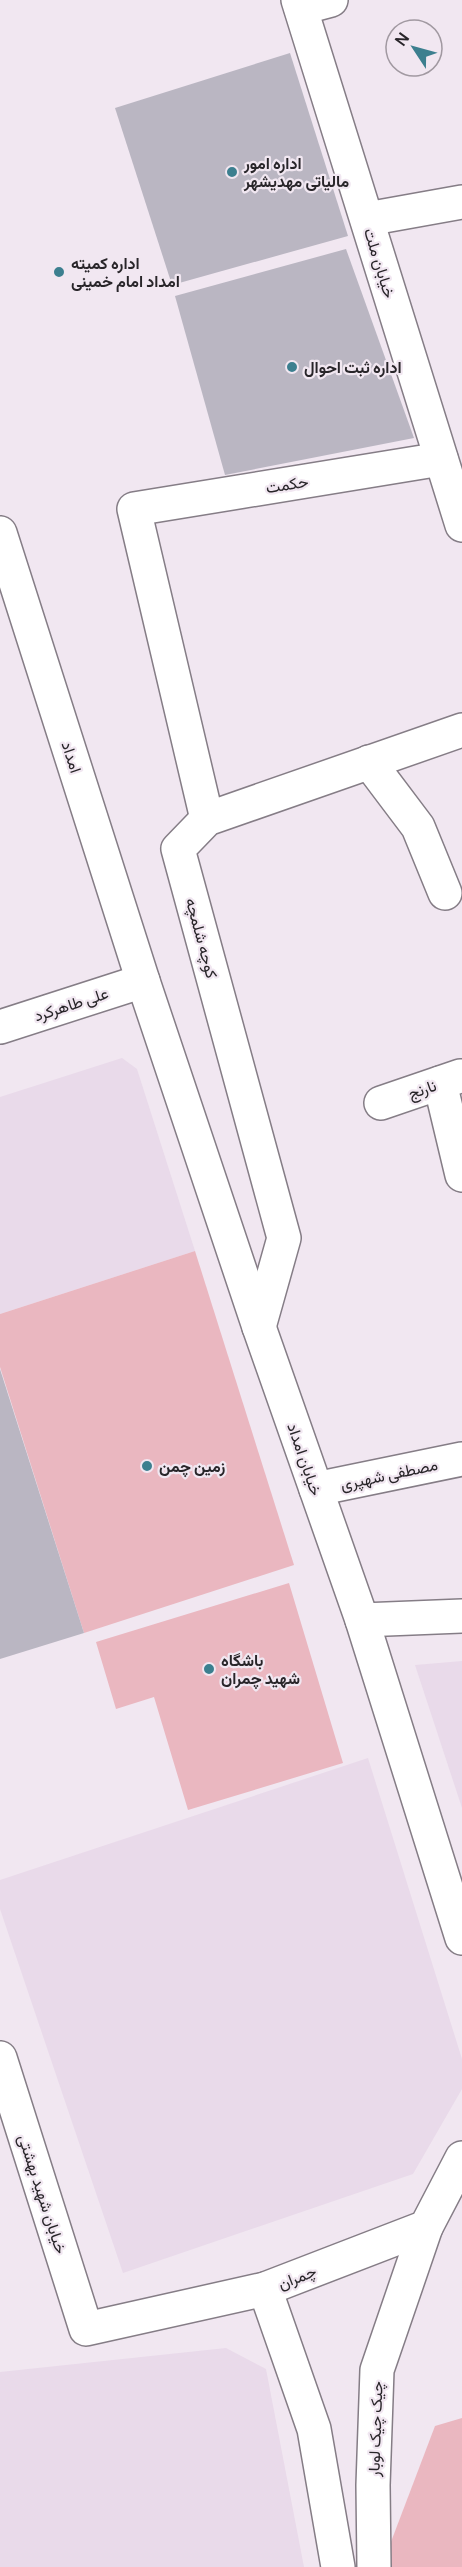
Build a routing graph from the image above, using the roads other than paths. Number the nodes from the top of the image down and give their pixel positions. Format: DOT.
graph roads {
  1 [pos="310,3"];
  2 [pos="462,202"];
  3 [pos="367,219"];
  4 [pos="441,459"];
  5 [pos="462,525"];
  6 [pos="0,533"];
  7 [pos="5,569"];
  8 [pos="462,730"];
  9 [pos="369,762"];
  10 [pos="207,819"];
  11 [pos="445,893"];
  12 [pos="143,981"];
  13 [pos="0,1028"];
  14 [pos="451,1079"];
  15 [pos="381,1103"];
  16 [pos="462,1175"];
  17 [pos="259,1327"];
  18 [pos="462,1459"];
  19 [pos="316,1489"];
  20 [pos="462,1616"];
  21 [pos="362,1620"];
  22 [pos="462,1938"];
  23 [pos="0,2058"];
  24 [pos="462,2158"];
  25 [pos="426,2227"];
  26 [pos="265,2289"];
  27 [pos="87,2330"];
  28 [pos="338,2567"];
  29 [pos="374,2567"];
  1 -- 3 [label="street, خیابان ملت"];
  2 -- 3 [label="street"];
  3 -- 4 [label="street, خیابان ملت"];
  4 -- 5 [label="street, خیابان ملت"];
  4 -- 10 [label="street, حکمت"];
  6 -- 7 [label="street, امداد"];
  7 -- 12 [label="street, امداد"];
  8 -- 9 [label="street, کوچه شلمچه"];
  9 -- 10 [label="street, کوچه شلمچه"];
  9 -- 11 [label="street"];
  10 -- 17 [label="street, کوچه شلمچه"];
  12 -- 13 [label="street, علی طاهرکرد"];
  12 -- 17 [label="street, خیابان امداد"];
  14 -- 15 [label="street, نارنج"];
  14 -- 16 [label="street"];
  17 -- 19 [label="street, خیابان امداد"];
  18 -- 19 [label="street, مصطفی شهپری"];
  19 -- 21 [label="street, خیابان امداد"];
  20 -- 21 [label="street"];
  21 -- 22 [label="street, خیابان امداد"];
  23 -- 27 [label="street, خیابان شهید بهشتی"];
  24 -- 25 [label="street"];
  25 -- 26 [label="street, چمران"];
  25 -- 29 [label="street, چیک چیک لوبار"];
  26 -- 27 [label="street, چمران"];
  26 -- 28 [label="street"];
}
